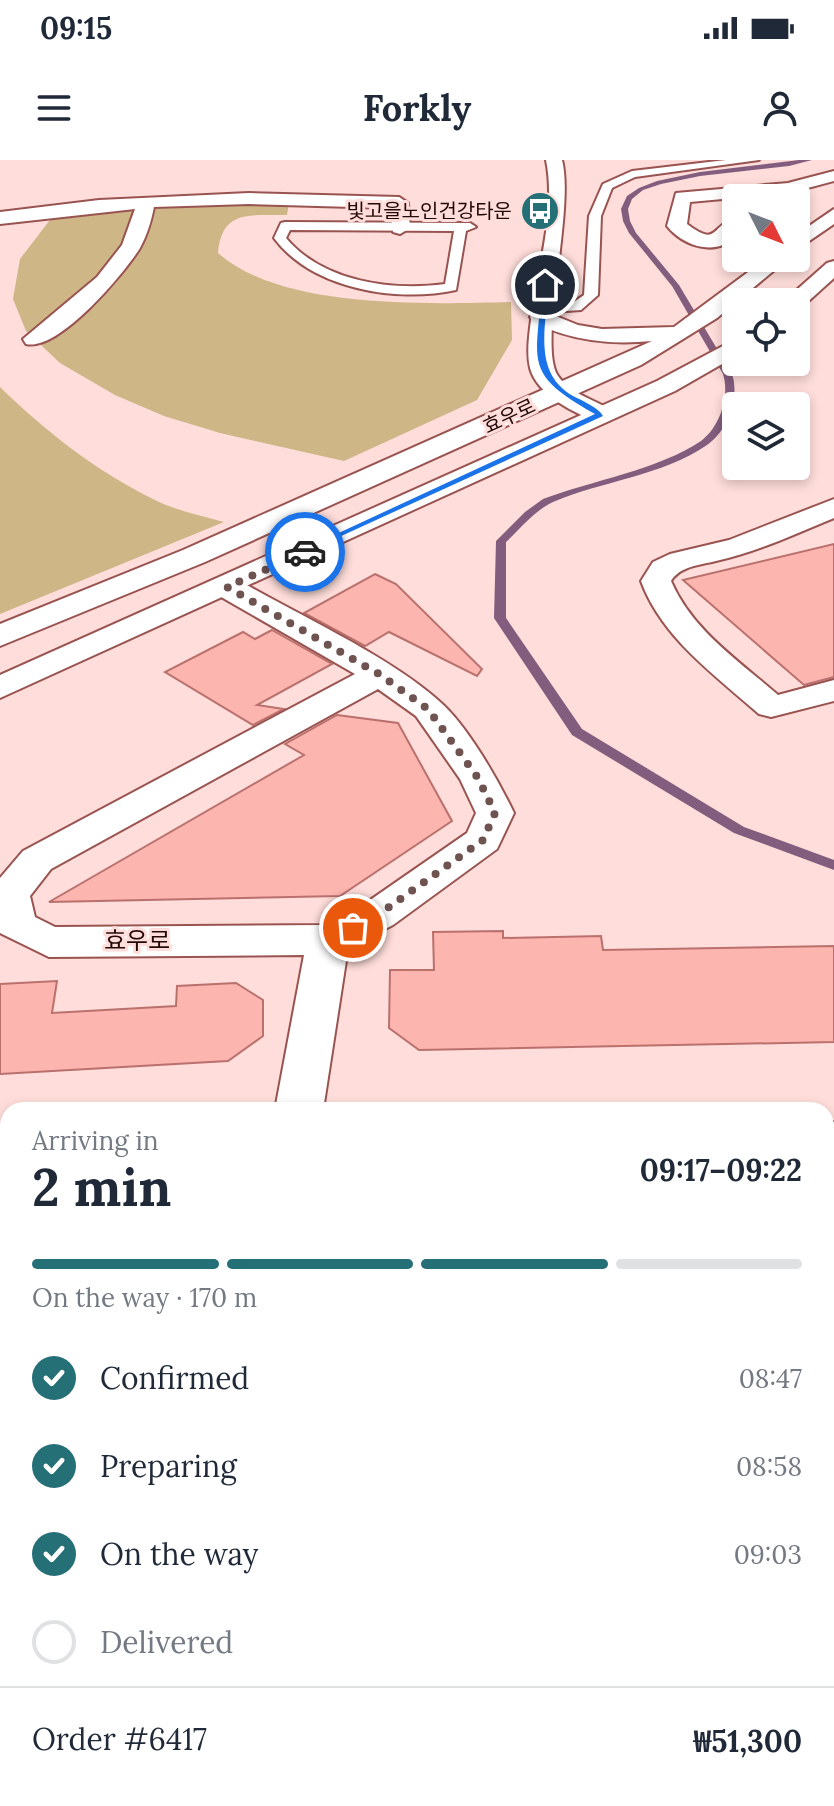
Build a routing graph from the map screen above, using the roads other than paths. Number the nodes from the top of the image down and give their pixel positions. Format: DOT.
graph roads {
  1 [pos="554,160"];
  2 [pos="754,160"];
  3 [pos="724,171"];
  4 [pos="834,176"];
  5 [pos="742,184"];
  6 [pos="810,184"];
  7 [pos="722,193"];
  8 [pos="146,203"];
  9 [pos="834,215"];
  10 [pos="0,218"];
  11 [pos="400,228"];
  12 [pos="810,233"];
  13 [pos="722,239"];
  14 [pos="834,267"];
  15 [pos="762,272"];
  16 [pos="810,288"];
  17 [pos="542,314"];
  18 [pos="688,330"];
  19 [pos="34,339"];
  20 [pos="722,354"];
  21 [pos="561,392"];
  22 [pos="601,414"];
  23 [pos="834,508"];
  24 [pos="227,587"];
  25 [pos="0,636"];
  26 [pos="379,674"];
  27 [pos="0,688"];
  28 [pos="834,690"];
  29 [pos="328,940"];
  30 [pos="300,1102"];
  1 -- 17 [label="street"];
  2 -- 3 [label="lane"];
  3 -- 5 [label="street"];
  3 -- 17 [label="lane"];
  4 -- 6 [label="street"];
  7 -- 13 [label="street"];
  8 -- 10 [label="street"];
  8 -- 11 [label="street"];
  8 -- 19 [label="street"];
  9 -- 12 [label="street"];
  11 -- 11 [label="lane"];
  14 -- 16 [label="street"];
  15 -- 18 [label="street, 효우로"];
  17 -- 18 [label="street"];
  17 -- 21 [label="street"];
  18 -- 21 [label="street, 효우로"];
  20 -- 22 [label="street, 효우로"];
  21 -- 22 [label="street"];
  21 -- 25 [label="street, 효우로"];
  22 -- 24 [label="street, 효우로"];
  23 -- 28 [label="street"];
  24 -- 26 [label="street, 효우로"];
  24 -- 27 [label="street, 효우로"];
  26 -- 29 [label="street, 효우로"];
  26 -- 29 [label="street, 효우로"];
  29 -- 30 [label="street"];
}
